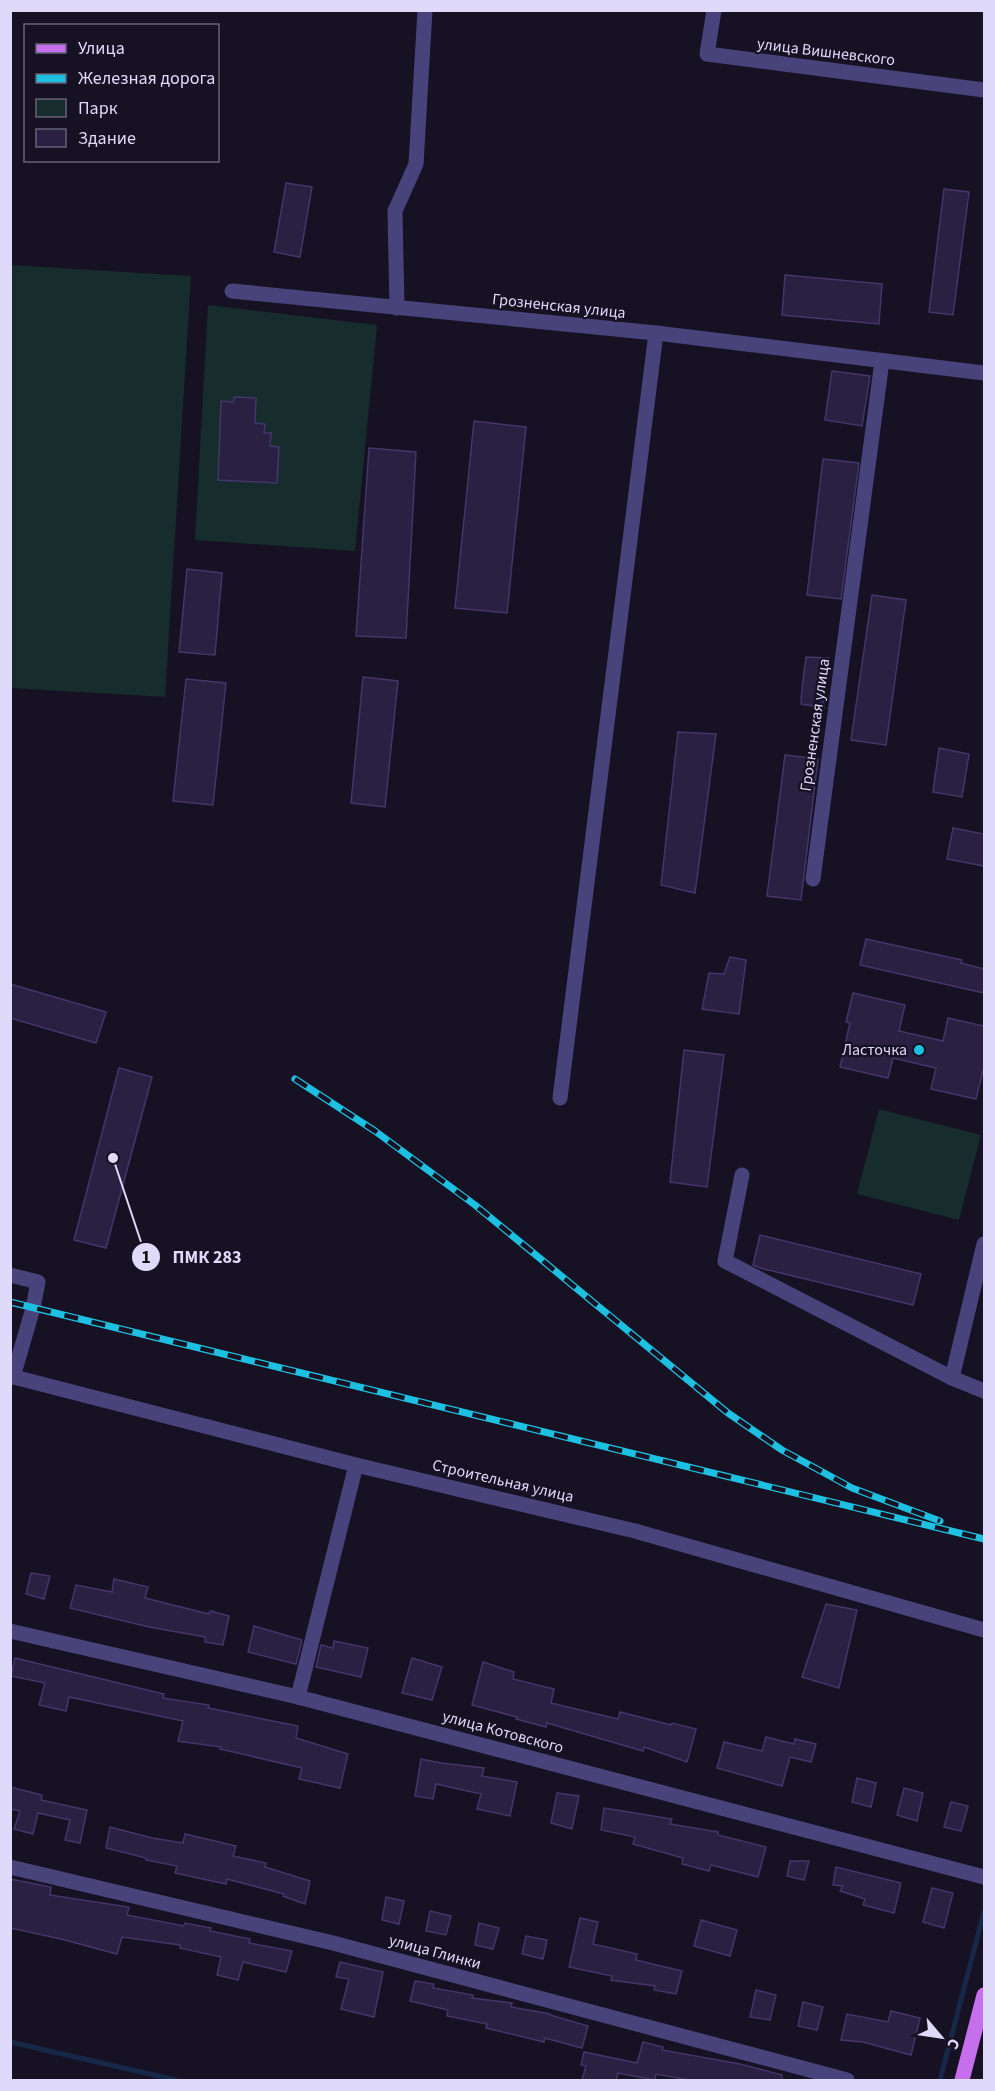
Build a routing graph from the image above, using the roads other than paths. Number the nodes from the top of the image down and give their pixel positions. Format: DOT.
graph roads {
  1 [pos="425,10"];
  2 [pos="714,10"];
  3 [pos="984,90"];
  4 [pos="232,291"];
  5 [pos="396,308"];
  6 [pos="656,333"];
  7 [pos="882,361"];
  8 [pos="984,374"];
  9 [pos="813,879"];
  10 [pos="560,1098"];
  11 [pos="742,1175"];
  12 [pos="984,1244"];
  13 [pos="10,1275"];
  14 [pos="12,1376"];
  15 [pos="951,1378"];
  16 [pos="984,1391"];
  17 [pos="356,1465"];
  18 [pos="984,1630"];
  19 [pos="10,1631"];
  20 [pos="298,1697"];
  21 [pos="10,1867"];
  22 [pos="984,1877"];
  23 [pos="984,1995"];
  24 [pos="847,2080"];
  25 [pos="962,2080"];
  1 -- 5 [label="street"];
  2 -- 3 [label="street, улица Вишневского"];
  4 -- 5 [label="street, Грозненская улица"];
  5 -- 6 [label="street, Грозненская улица"];
  6 -- 7 [label="street, Грозненская улица"];
  6 -- 10 [label="street"];
  7 -- 8 [label="street, Грозненская улица"];
  7 -- 9 [label="street, Грозненская улица"];
  11 -- 15 [label="street"];
  12 -- 15 [label="street"];
  13 -- 14 [label="street"];
  14 -- 17 [label="street, Строительная улица"];
  15 -- 16 [label="street"];
  17 -- 18 [label="street, Строительная улица"];
  17 -- 20 [label="street"];
  19 -- 20 [label="street, улица Котовского"];
  20 -- 22 [label="street, улица Котовского"];
  21 -- 24 [label="street, улица Глинки"];
  23 -- 25 [label="main road"];
}
